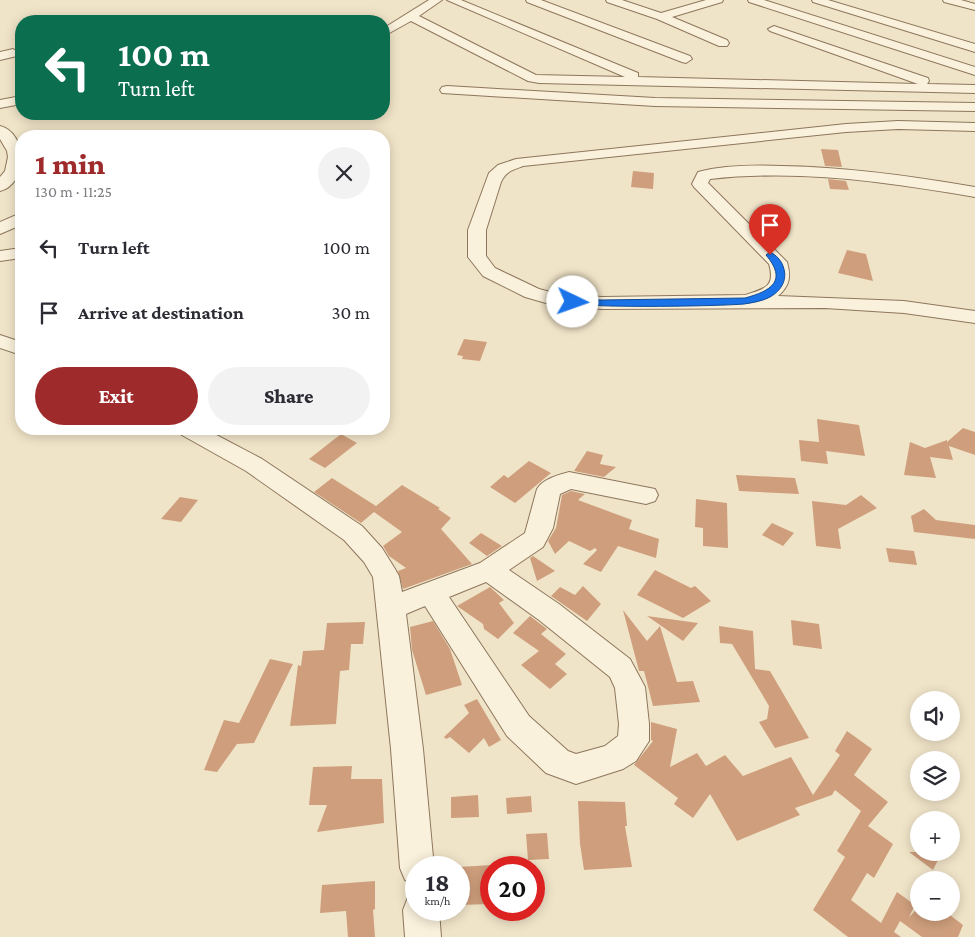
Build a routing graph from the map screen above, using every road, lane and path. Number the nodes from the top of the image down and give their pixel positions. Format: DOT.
graph roads {
  1 [pos="437,0"];
  2 [pos="452,0"];
  3 [pos="531,0"];
  4 [pos="611,0"];
  5 [pos="689,0"];
  6 [pos="718,0"];
  7 [pos="752,0"];
  8 [pos="816,0"];
  9 [pos="864,0"];
  10 [pos="948,0"];
  11 [pos="703,5"];
  12 [pos="975,7"];
  13 [pos="841,8"];
  14 [pos="412,17"];
  15 [pos="661,17"];
  16 [pos="807,18"];
  17 [pos="390,30"];
  18 [pos="723,43"];
  19 [pos="975,48"];
  20 [pos="13,53"];
  21 [pos="0,56"];
  22 [pos="686,59"];
  23 [pos="975,71"];
  24 [pos="633,76"];
  25 [pos="944,88"];
  26 [pos="975,89"];
  27 [pos="447,90"];
  28 [pos="15,101"];
  29 [pos="0,104"];
  30 [pos="975,107"];
  31 [pos="975,127"];
  32 [pos="0,130"];
  33 [pos="15,149"];
  34 [pos="15,165"];
  35 [pos="0,186"];
  36 [pos="975,192"];
  37 [pos="15,221"];
  38 [pos="0,229"];
  39 [pos="15,254"];
  40 [pos="0,256"];
  41 [pos="745,301"];
  42 [pos="975,318"];
  43 [pos="0,341"];
  44 [pos="15,347"];
  45 [pos="199,435"];
  46 [pos="646,495"];
  47 [pos="488,570"];
  48 [pos="430,593"];
  49 [pos="391,608"];
  50 [pos="416,856"];
  51 [pos="422,921"];
  52 [pos="423,937"];
  1 -- 14 [label="street"];
  2 -- 24 [label="street"];
  3 -- 22 [label="street"];
  4 -- 15 [label="street"];
  5 -- 11 [label="street"];
  6 -- 11 [label="street"];
  7 -- 16 [label="street"];
  8 -- 13 [label="street"];
  9 -- 13 [label="street"];
  10 -- 12 [label="street"];
  11 -- 15 [label="street"];
  13 -- 16 [label="street"];
  13 -- 19 [label="street"];
  14 -- 17 [label="street"];
  14 -- 25 [label="street"];
  15 -- 18 [label="street"];
  16 -- 23 [label="street"];
  16 -- 25 [label="street"];
  20 -- 21 [label="street"];
  25 -- 26 [label="street"];
  27 -- 30 [label="street"];
  28 -- 29 [label="street"];
  31 -- 41 [label="street"];
  32 -- 33 [label="street"];
  34 -- 35 [label="street"];
  36 -- 41 [label="street"];
  37 -- 38 [label="street"];
  39 -- 40 [label="street"];
  41 -- 42 [label="street"];
  43 -- 44 [label="street"];
  45 -- 49 [label="street"];
  46 -- 47 [label="street"];
  47 -- 48 [label="street"];
  47 -- 48 [label="street"];
  48 -- 49 [label="street"];
  49 -- 50 [label="street"];
  51 -- 52 [label="street"];
}
